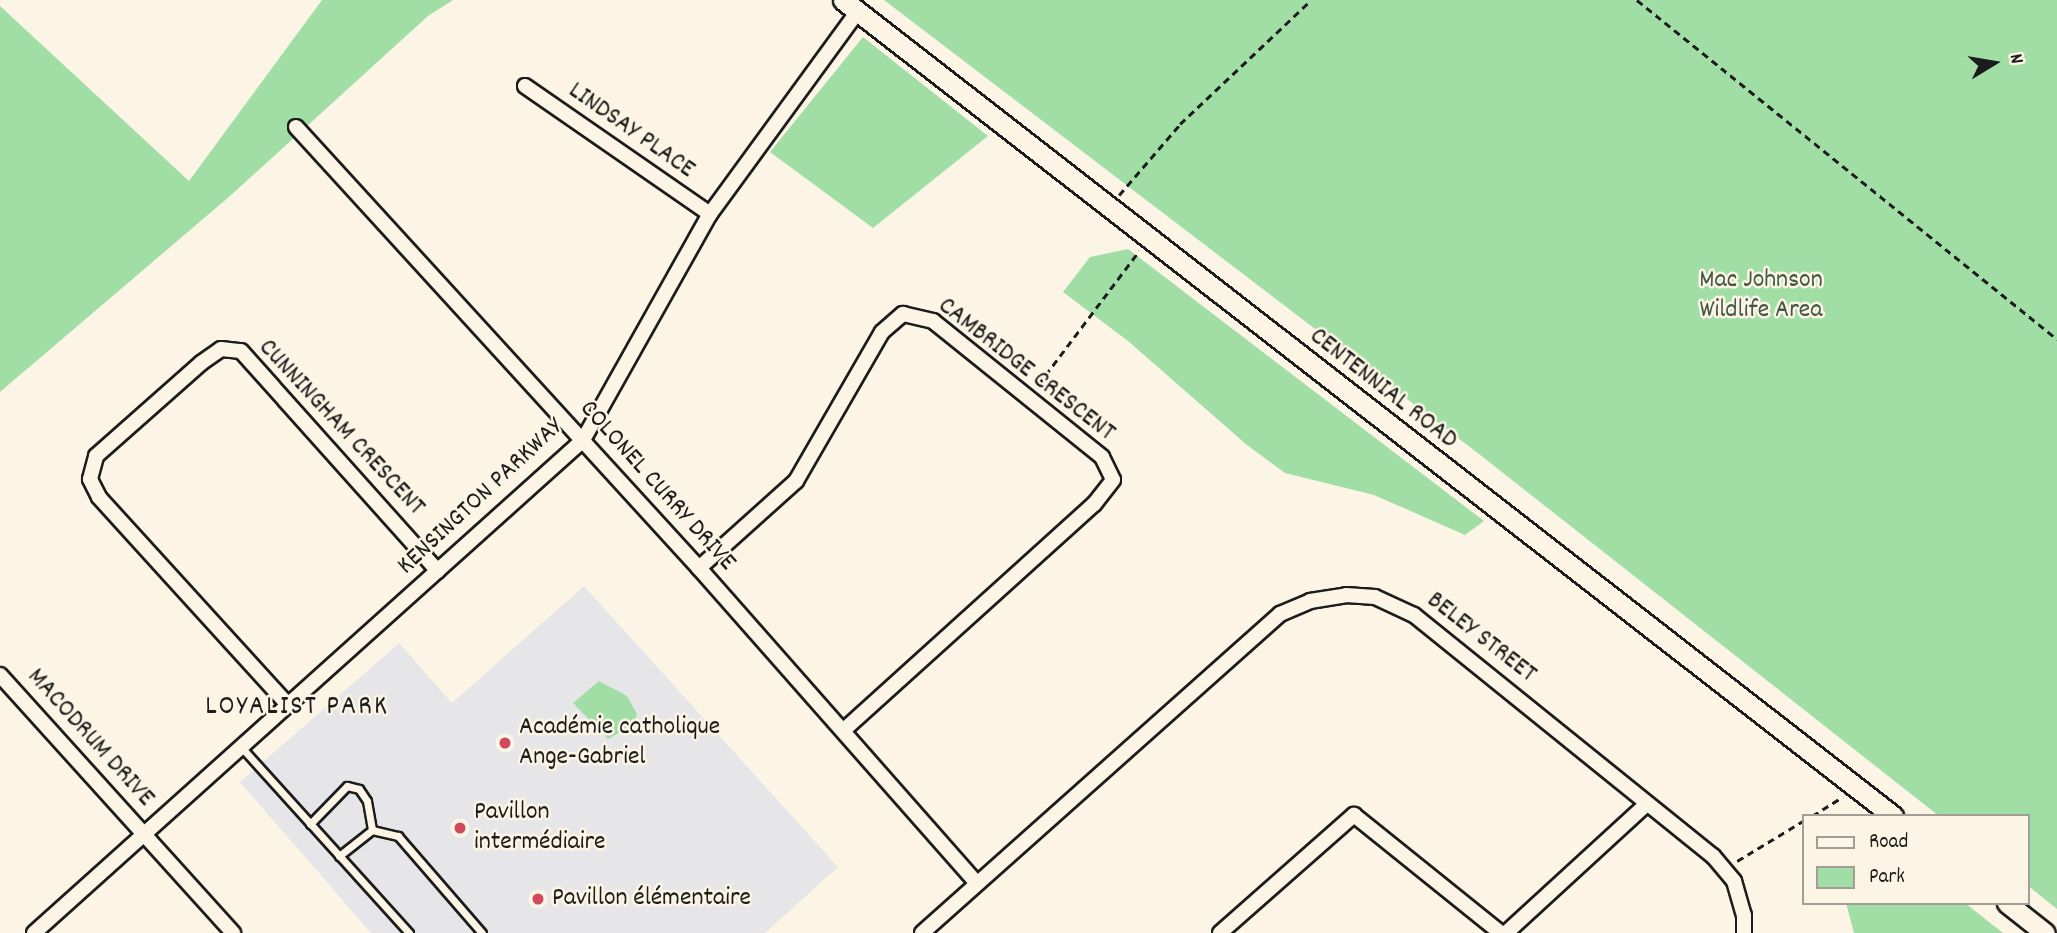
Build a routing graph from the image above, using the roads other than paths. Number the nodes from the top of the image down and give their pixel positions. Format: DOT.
graph roads {
  1 [pos="851,6"];
  2 [pos="524,86"];
  3 [pos="296,127"];
  4 [pos="710,214"];
  5 [pos="583,440"];
  6 [pos="699,568"];
  7 [pos="438,571"];
  8 [pos="0,675"];
  9 [pos="288,705"];
  10 [pos="843,731"];
  11 [pos="242,748"];
  12 [pos="1647,804"];
  13 [pos="1891,814"];
  14 [pos="310,824"];
  15 [pos="372,830"];
  16 [pos="144,835"];
  17 [pos="339,856"];
  18 [pos="976,882"];
  19 [pos="2010,905"];
  20 [pos="34,933"];
  21 [pos="233,933"];
  22 [pos="410,933"];
  23 [pos="482,933"];
  24 [pos="922,933"];
  25 [pos="1220,933"];
  26 [pos="1503,933"];
  27 [pos="1744,933"];
  28 [pos="2045,933"];
  1 -- 4 [label="street, KENSINGTON PARKWAY"];
  1 -- 13 [label="main road, CENTENNIAL ROAD"];
  2 -- 4 [label="street, LINDSAY PLACE"];
  3 -- 5 [label="street, COLONEL CURRY DRIVE"];
  4 -- 5 [label="street, KENSINGTON PARKWAY"];
  5 -- 6 [label="street, COLONEL CURRY DRIVE"];
  5 -- 7 [label="street, KENSINGTON PARKWAY"];
  6 -- 10 [label="street, COLONEL CURRY DRIVE"];
  6 -- 10 [label="street, CAMBRIDGE CRESCENT"];
  7 -- 9 [label="street, KENSINGTON PARKWAY"];
  7 -- 9 [label="street, CUNNINGHAM CRESCENT"];
  8 -- 16 [label="street, MACODRUM DRIVE"];
  9 -- 11 [label="street, KENSINGTON PARKWAY"];
  10 -- 18 [label="street, COLONEL CURRY DRIVE"];
  11 -- 14 [label="lane"];
  11 -- 16 [label="street, KENSINGTON PARKWAY"];
  12 -- 18 [label="street, BELEY STREET"];
  12 -- 26 [label="street"];
  12 -- 27 [label="street, BELEY STREET"];
  14 -- 15 [label="lane"];
  14 -- 17 [label="lane"];
  15 -- 17 [label="lane"];
  15 -- 23 [label="lane"];
  16 -- 20 [label="street, KENSINGTON PARKWAY"];
  16 -- 21 [label="street, MACODRUM DRIVE"];
  17 -- 22 [label="lane"];
  18 -- 24 [label="street, BELEY STREET"];
  19 -- 28 [label="main road"];
  25 -- 26 [label="street"];
}
